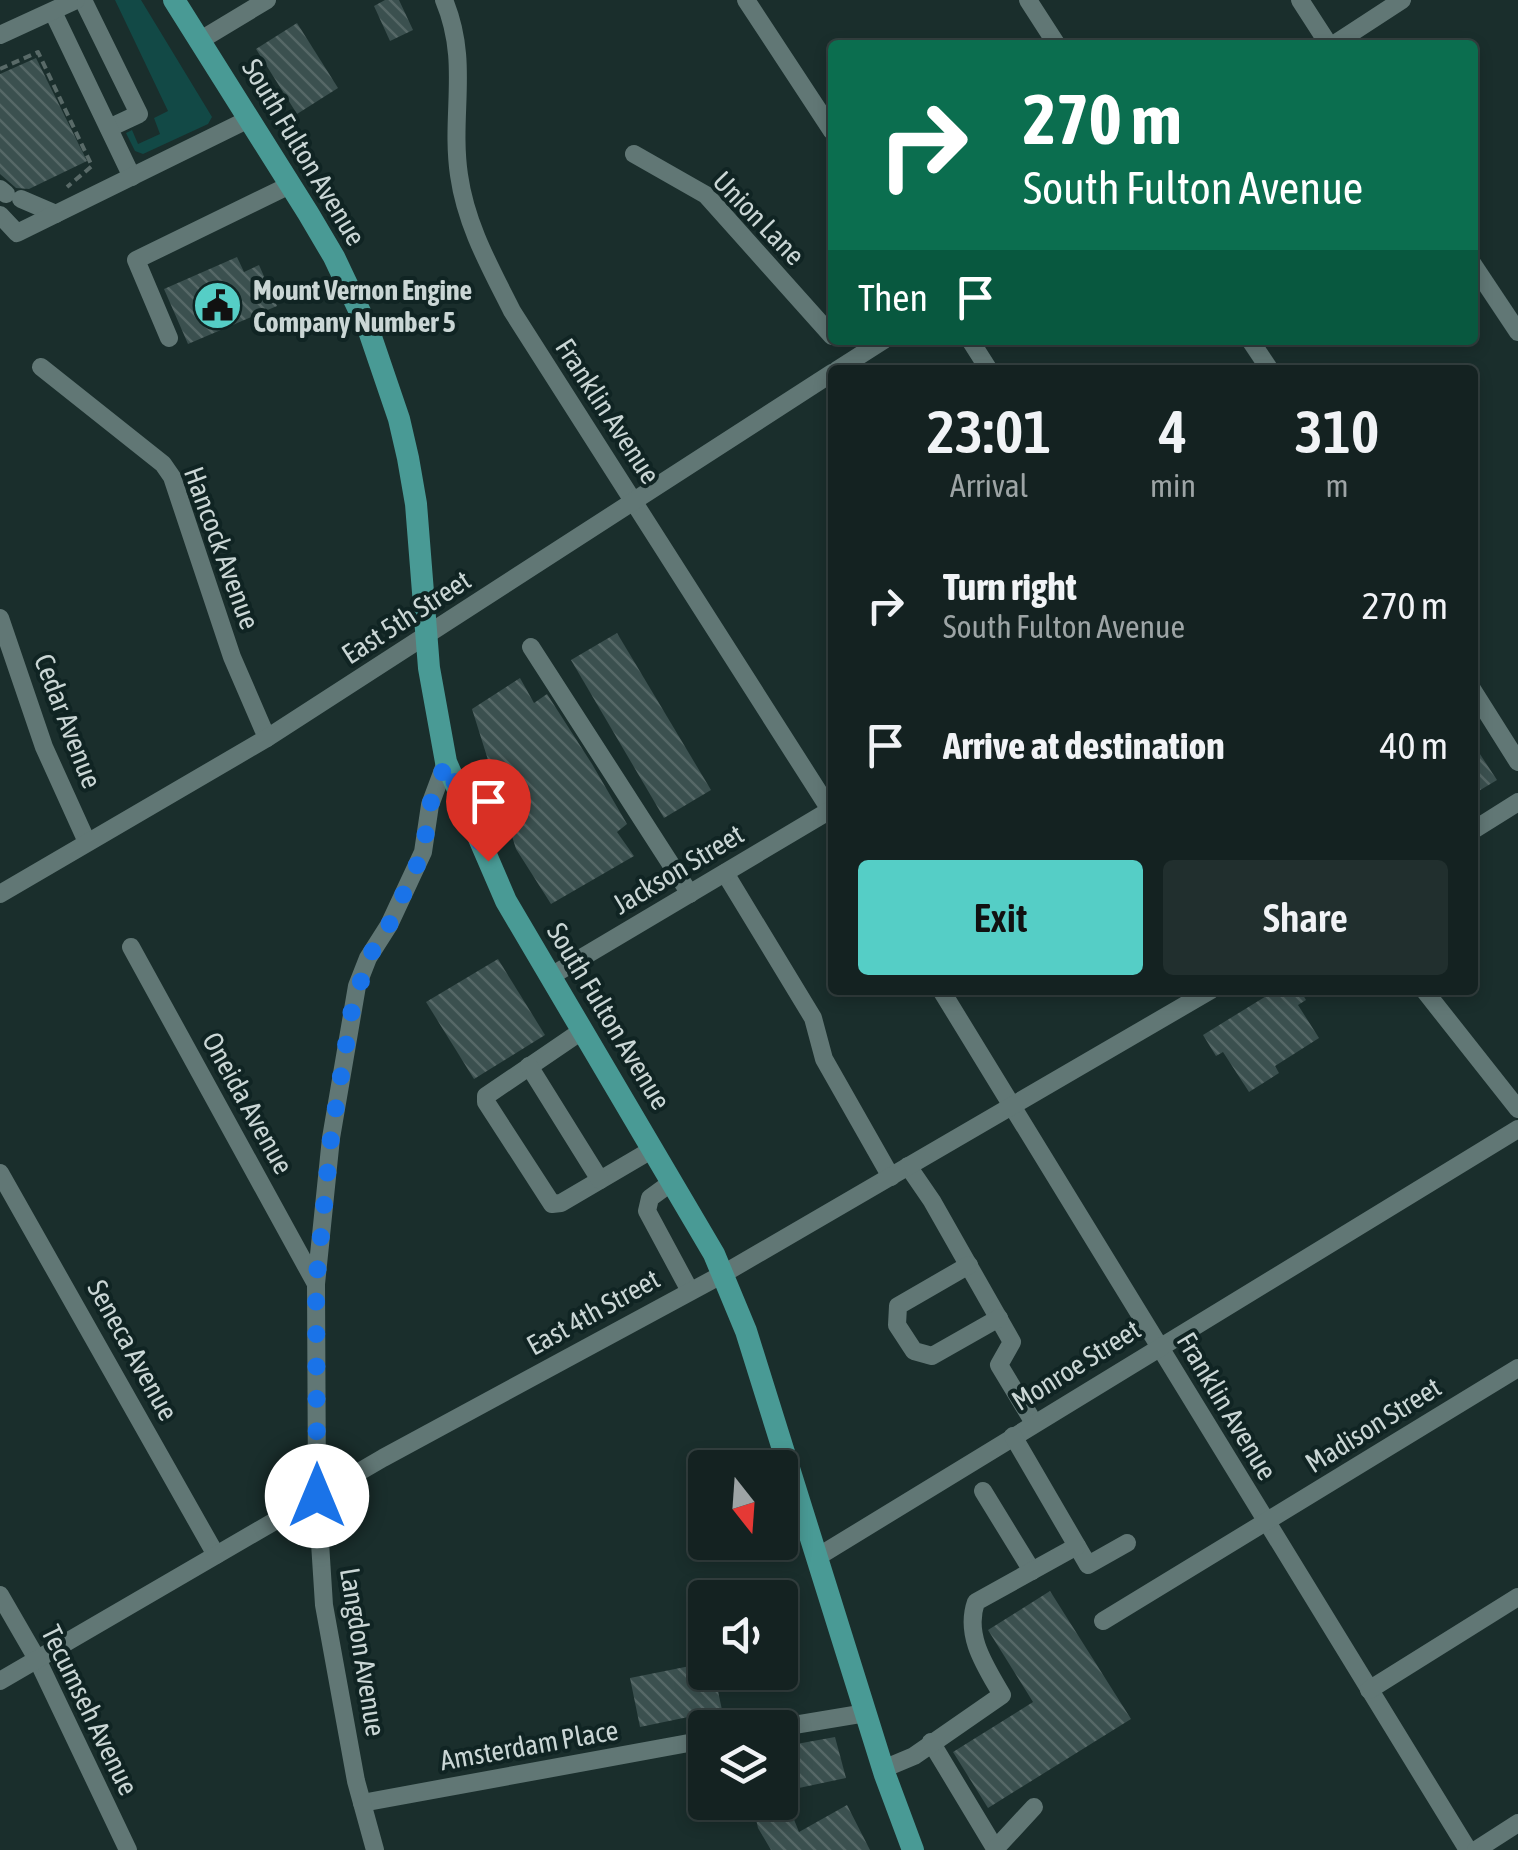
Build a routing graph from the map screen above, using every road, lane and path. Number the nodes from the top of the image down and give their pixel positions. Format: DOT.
graph roads {
  1 [pos="80,0"];
  2 [pos="174,0"];
  3 [pos="444,0"];
  4 [pos="746,0"];
  5 [pos="1028,0"];
  6 [pos="1300,0"];
  7 [pos="1402,0"];
  8 [pos="257,3"];
  9 [pos="53,12"];
  10 [pos="0,35"];
  11 [pos="1054,40"];
  12 [pos="1328,40"];
  13 [pos="1339,40"];
  14 [pos="199,41"];
  15 [pos="0,70"];
  16 [pos="249,120"];
  17 [pos="828,126"];
  18 [pos="108,128"];
  19 [pos="634,154"];
  20 [pos="132,177"];
  21 [pos="290,185"];
  22 [pos="9,194"];
  23 [pos="49,211"];
  24 [pos="0,216"];
  25 [pos="1478,272"];
  26 [pos="828,331"];
  27 [pos="1518,332"];
  28 [pos="170,338"];
  29 [pos="840,345"];
  30 [pos="879,345"];
  31 [pos="858,364"];
  32 [pos="41,367"];
  33 [pos="828,376"];
  34 [pos="634,503"];
  35 [pos="0,618"];
  36 [pos="427,636"];
  37 [pos="532,647"];
  38 [pos="1478,699"];
  39 [pos="266,738"];
  40 [pos="446,762"];
  41 [pos="1518,762"];
  42 [pos="1518,802"];
  43 [pos="828,805"];
  44 [pos="828,813"];
  45 [pos="1478,827"];
  46 [pos="88,842"];
  47 [pos="725,873"];
  48 [pos="0,894"];
  49 [pos="690,894"];
  50 [pos="131,947"];
  51 [pos="551,976"];
  52 [pos="944,995"];
  53 [pos="1203,995"];
  54 [pos="1428,995"];
  55 [pos="583,1030"];
  56 [pos="529,1066"];
  57 [pos="1012,1106"];
  58 [pos="1518,1109"];
  59 [pos="1518,1130"];
  60 [pos="653,1149"];
  61 [pos="908,1166"];
  62 [pos="0,1173"];
  63 [pos="891,1176"];
  64 [pos="600,1180"];
  65 [pos="672,1182"];
  66 [pos="968,1265"];
  67 [pos="722,1274"];
  68 [pos="316,1284"];
  69 [pos="690,1291"];
  70 [pos="998,1318"];
  71 [pos="1158,1347"];
  72 [pos="1518,1368"];
  73 [pos="1034,1423"];
  74 [pos="1013,1436"];
  75 [pos="983,1491"];
  76 [pos="317,1496"];
  77 [pos="1266,1523"];
  78 [pos="1127,1543"];
  79 [pos="1077,1546"];
  80 [pos="216,1555"];
  81 [pos="819,1556"];
  82 [pos="1032,1572"];
  83 [pos="0,1595"];
  84 [pos="1518,1598"];
  85 [pos="1103,1622"];
  86 [pos="36,1659"];
  87 [pos="0,1681"];
  88 [pos="1369,1690"];
  89 [pos="866,1713"];
  90 [pos="798,1724"];
  91 [pos="931,1742"];
  92 [pos="688,1743"];
  93 [pos="883,1769"];
  94 [pos="362,1803"];
  95 [pos="1034,1808"];
  96 [pos="1518,1823"];
  97 [pos="909,1848"];
  98 [pos="996,1849"];
  99 [pos="128,1850"];
  100 [pos="376,1850"];
  101 [pos="1468,1850"];
  102 [pos="1476,1850"];
  1 -- 9 [label="street"];
  1 -- 18 [label="street"];
  2 -- 14 [label="main road, South Fulton Avenue"];
  3 -- 34 [label="street, Franklin Avenue"];
  4 -- 17 [label="street"];
  5 -- 11 [label="street"];
  6 -- 12 [label="street"];
  7 -- 13 [label="street"];
  8 -- 14 [label="street"];
  9 -- 10 [label="street"];
  9 -- 18 [label="street"];
  14 -- 16 [label="main road, South Fulton Avenue"];
  15 -- 23 [label="path"];
  16 -- 20 [label="street"];
  16 -- 21 [label="main road, South Fulton Avenue"];
  18 -- 20 [label="street"];
  19 -- 26 [label="street, Union Lane"];
  20 -- 23 [label="street"];
  21 -- 28 [label="street"];
  21 -- 36 [label="main road, South Fulton Avenue"];
  22 -- 23 [label="street"];
  23 -- 24 [label="street"];
  25 -- 27 [label="street"];
  29 -- 31 [label="street, Union Lane"];
  30 -- 31 [label="street, East 5th Street"];
  32 -- 39 [label="street, Hancock Avenue"];
  33 -- 34 [label="street, East 5th Street"];
  34 -- 36 [label="street, East 5th Street"];
  34 -- 43 [label="street, Franklin Avenue"];
  35 -- 46 [label="street, Cedar Avenue"];
  36 -- 39 [label="street, East 5th Street"];
  36 -- 40 [label="main road, South Fulton Avenue"];
  37 -- 49 [label="street"];
  38 -- 41 [label="street"];
  39 -- 46 [label="street, East 5th Street"];
  40 -- 51 [label="main road, South Fulton Avenue"];
  40 -- 68 [label="street, Langdon Avenue"];
  42 -- 45 [label="street"];
  44 -- 47 [label="street, Jackson Street"];
  46 -- 48 [label="street, East 5th Street"];
  47 -- 49 [label="street, Jackson Street"];
  47 -- 63 [label="street"];
  49 -- 51 [label="street, Jackson Street"];
  50 -- 68 [label="street, Oneida Avenue"];
  51 -- 55 [label="main road, South Fulton Avenue"];
  52 -- 57 [label="street, Franklin Avenue"];
  53 -- 57 [label="street, East 4th Street"];
  54 -- 58 [label="street"];
  55 -- 56 [label="street"];
  55 -- 60 [label="main road, South Fulton Avenue"];
  56 -- 64 [label="street"];
  56 -- 64 [label="street"];
  57 -- 61 [label="street, East 4th Street"];
  57 -- 71 [label="street, Franklin Avenue"];
  59 -- 71 [label="street, Monroe Street"];
  60 -- 64 [label="street"];
  60 -- 65 [label="main road, South Fulton Avenue"];
  61 -- 63 [label="street, East 4th Street"];
  61 -- 66 [label="street"];
  62 -- 80 [label="street, Seneca Avenue"];
  63 -- 67 [label="street, East 4th Street"];
  65 -- 67 [label="main road, South Fulton Avenue"];
  65 -- 69 [label="street"];
  66 -- 70 [label="street"];
  66 -- 70 [label="street"];
  67 -- 69 [label="street, East 4th Street"];
  67 -- 81 [label="main road, South Fulton Avenue"];
  68 -- 76 [label="street, Langdon Avenue"];
  69 -- 76 [label="street, East 4th Street"];
  70 -- 73 [label="street"];
  71 -- 73 [label="street, Monroe Street"];
  71 -- 77 [label="street, Franklin Avenue"];
  72 -- 77 [label="street, Madison Street"];
  73 -- 74 [label="street, Monroe Street"];
  74 -- 79 [label="street"];
  74 -- 81 [label="street, Monroe Street"];
  75 -- 82 [label="street"];
  76 -- 80 [label="street, East 4th Street"];
  76 -- 94 [label="street, Langdon Avenue"];
  77 -- 85 [label="street, Madison Street"];
  77 -- 88 [label="street, Franklin Avenue"];
  78 -- 79 [label="street"];
  79 -- 82 [label="street"];
  80 -- 86 [label="street, East 4th Street"];
  81 -- 89 [label="main road, South Fulton Avenue"];
  82 -- 91 [label="street"];
  83 -- 86 [label="street, Tecumseh Avenue"];
  84 -- 88 [label="street"];
  86 -- 87 [label="street, East 4th Street"];
  86 -- 99 [label="street, Tecumseh Avenue"];
  88 -- 101 [label="street, Franklin Avenue"];
  89 -- 90 [label="street"];
  89 -- 93 [label="main road, South Fulton Avenue"];
  91 -- 93 [label="street"];
  91 -- 98 [label="street"];
  92 -- 94 [label="street, Amsterdam Place"];
  93 -- 97 [label="main road, South Fulton Avenue"];
  94 -- 100 [label="street, Langdon Avenue"];
  95 -- 98 [label="street"];
  96 -- 102 [label="street"];
}
